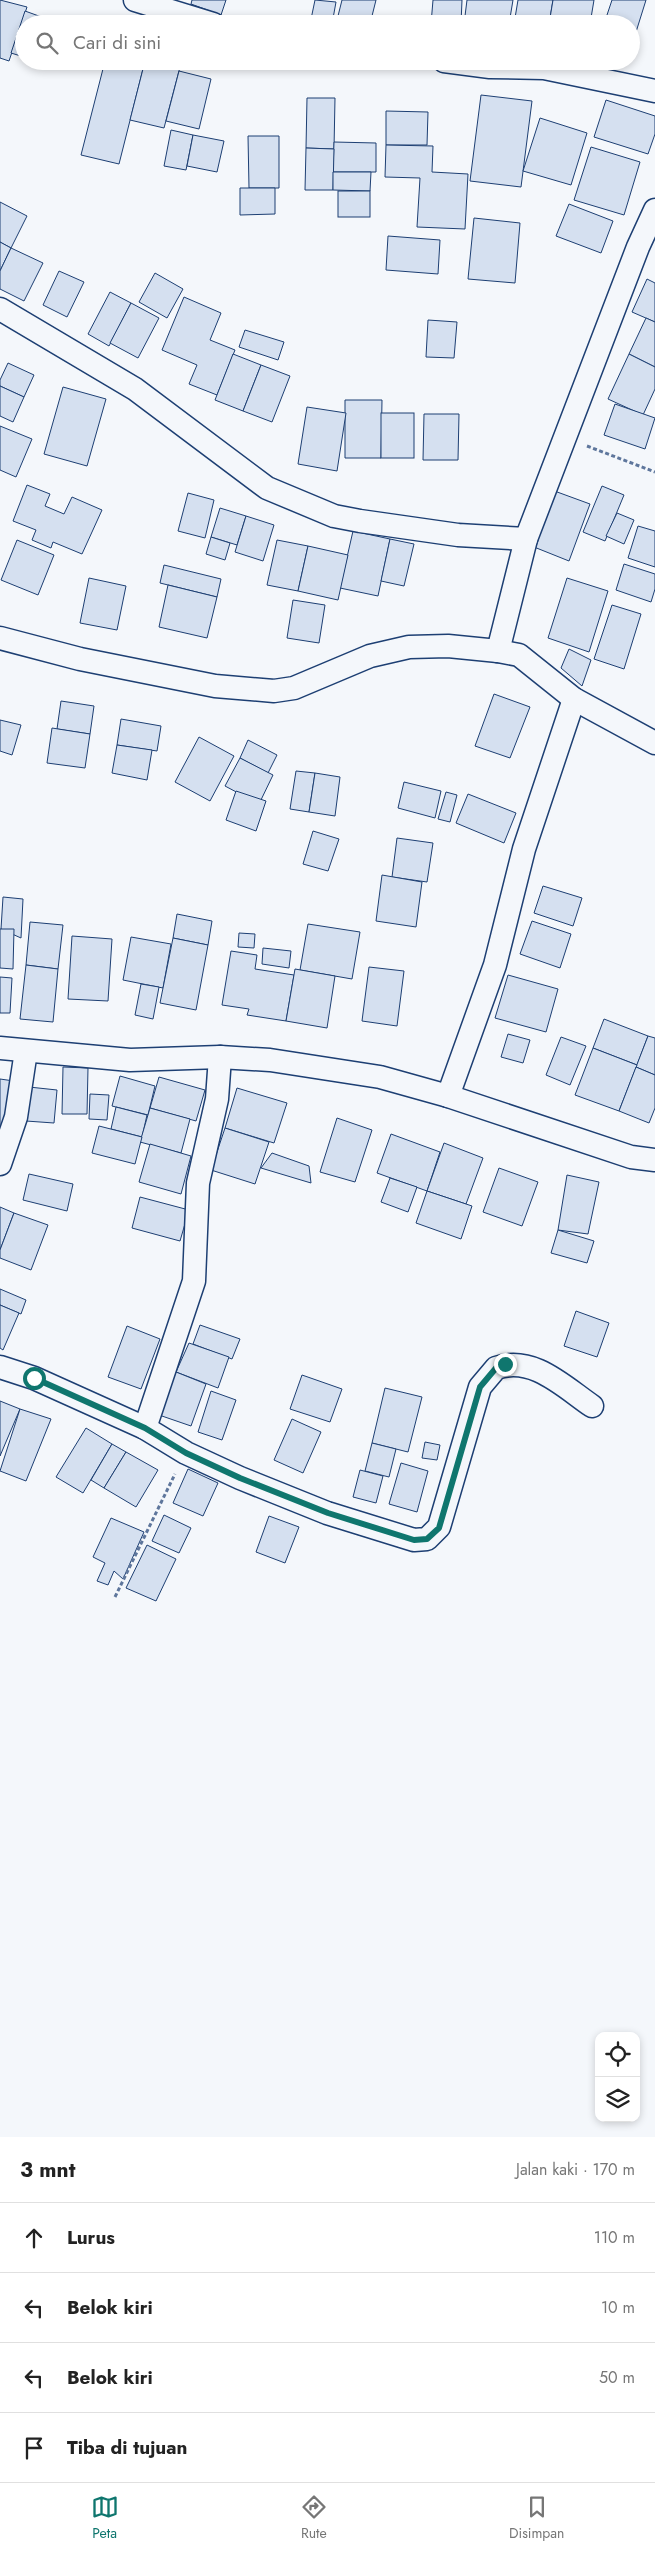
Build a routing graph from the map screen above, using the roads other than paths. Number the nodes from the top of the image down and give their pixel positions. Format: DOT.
graph roads {
  1 [pos="135,0"];
  2 [pos="184,15"];
  3 [pos="554,70"];
  4 [pos="655,91"];
  5 [pos="655,210"];
  6 [pos="1,311"];
  7 [pos="526,539"];
  8 [pos="0,638"];
  9 [pos="498,651"];
  10 [pos="574,699"];
  11 [pos="655,743"];
  12 [pos="0,1048"];
  13 [pos="26,1051"];
  14 [pos="220,1057"];
  15 [pos="448,1096"];
  16 [pos="655,1160"];
  17 [pos="0,1164"];
  18 [pos="0,1367"];
  19 [pos="592,1406"];
  20 [pos="145,1428"];
  1 -- 2 [label="street"];
  3 -- 4 [label="street"];
  5 -- 7 [label="street"];
  6 -- 7 [label="street"];
  7 -- 9 [label="street"];
  8 -- 9 [label="street"];
  9 -- 10 [label="street"];
  10 -- 11 [label="street"];
  10 -- 15 [label="street"];
  12 -- 13 [label="street"];
  13 -- 14 [label="street"];
  13 -- 17 [label="street"];
  14 -- 15 [label="street"];
  14 -- 20 [label="street"];
  15 -- 16 [label="street"];
  18 -- 20 [label="street"];
  19 -- 20 [label="street"];
}
